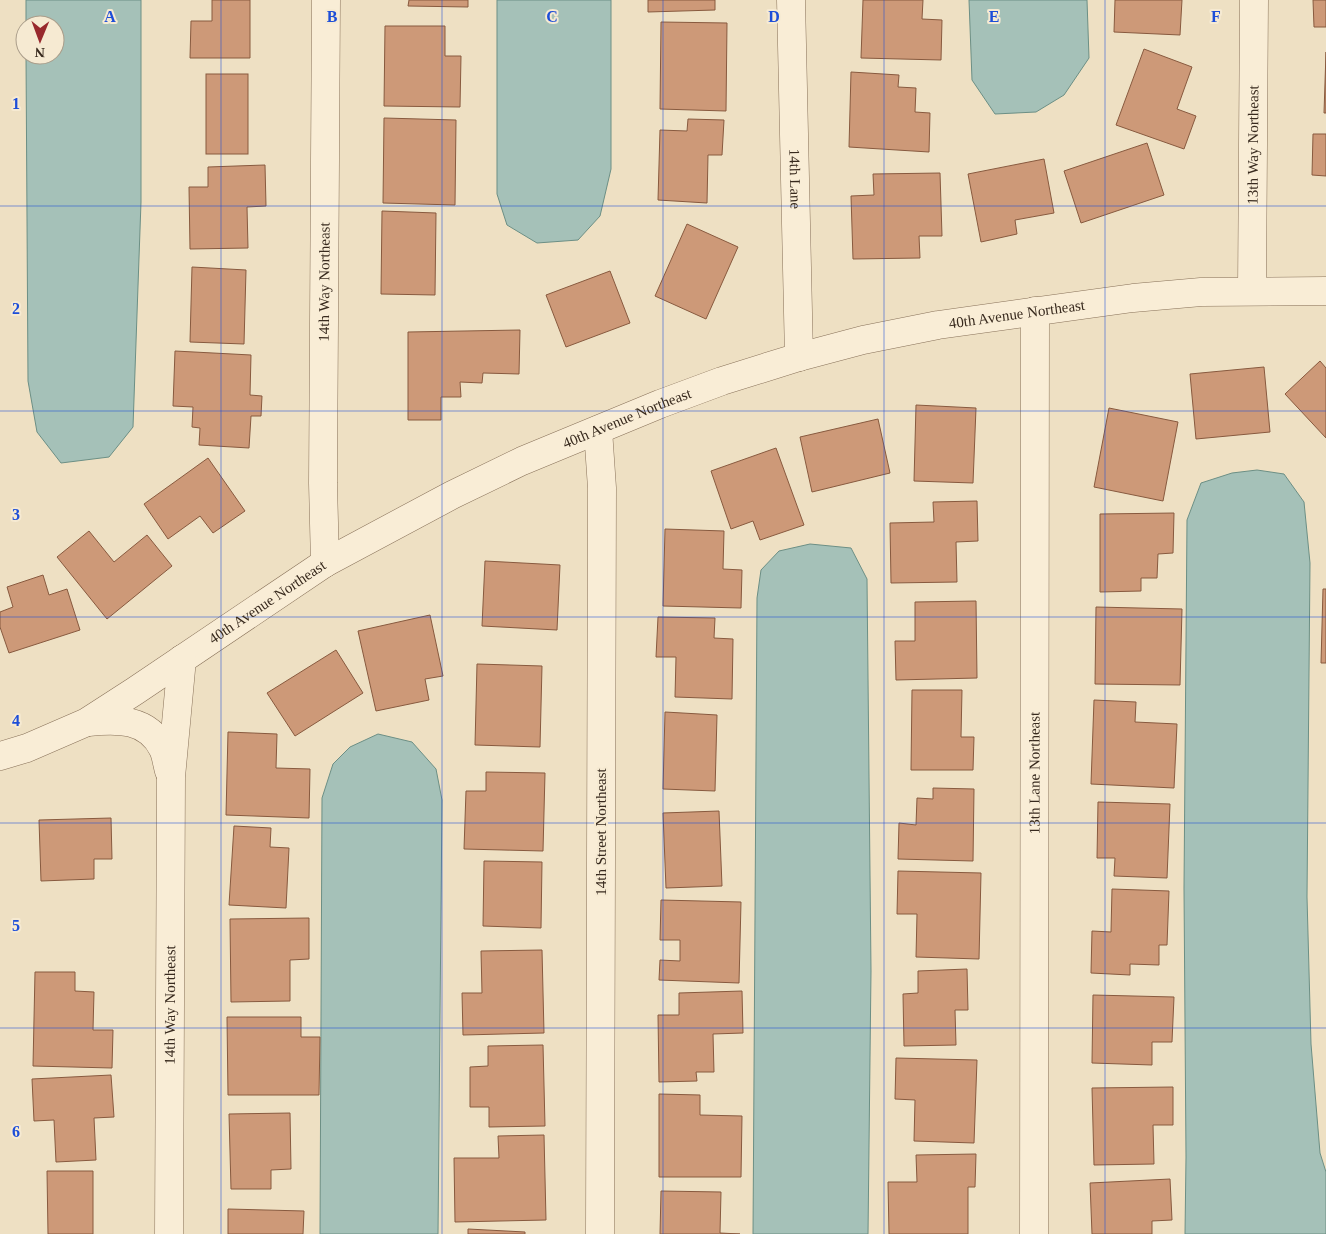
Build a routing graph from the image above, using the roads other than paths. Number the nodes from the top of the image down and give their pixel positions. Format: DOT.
graph roads {
  1 [pos="326,0"];
  2 [pos="791,0"];
  3 [pos="1254,0"];
  4 [pos="1252,291"];
  5 [pos="1326,291"];
  6 [pos="1035,311"];
  7 [pos="799,357"];
  8 [pos="598,430"];
  9 [pos="325,563"];
  10 [pos="182,659"];
  11 [pos="87,722"];
  12 [pos="0,756"];
  13 [pos="170,777"];
  14 [pos="169,1234"];
  15 [pos="600,1234"];
  16 [pos="1034,1234"];
  1 -- 9 [label="street, 14th Way Northeast"];
  2 -- 7 [label="street, 14th Lane"];
  3 -- 4 [label="street, 13th Way Northeast"];
  4 -- 5 [label="street, 40th Avenue Northeast"];
  4 -- 6 [label="street, 40th Avenue Northeast"];
  6 -- 7 [label="street, 40th Avenue Northeast"];
  6 -- 16 [label="street, 13th Lane Northeast"];
  7 -- 8 [label="street, 40th Avenue Northeast"];
  8 -- 9 [label="street, 40th Avenue Northeast"];
  8 -- 15 [label="street, 14th Street Northeast"];
  9 -- 10 [label="street, 40th Avenue Northeast"];
  10 -- 11 [label="street, 40th Avenue Northeast"];
  10 -- 13 [label="street, 14th Way Northeast"];
  11 -- 12 [label="street, 40th Avenue Northeast"];
  11 -- 13 [label="street, 14th Way Northeast"];
  13 -- 14 [label="street, 14th Way Northeast"];
}
